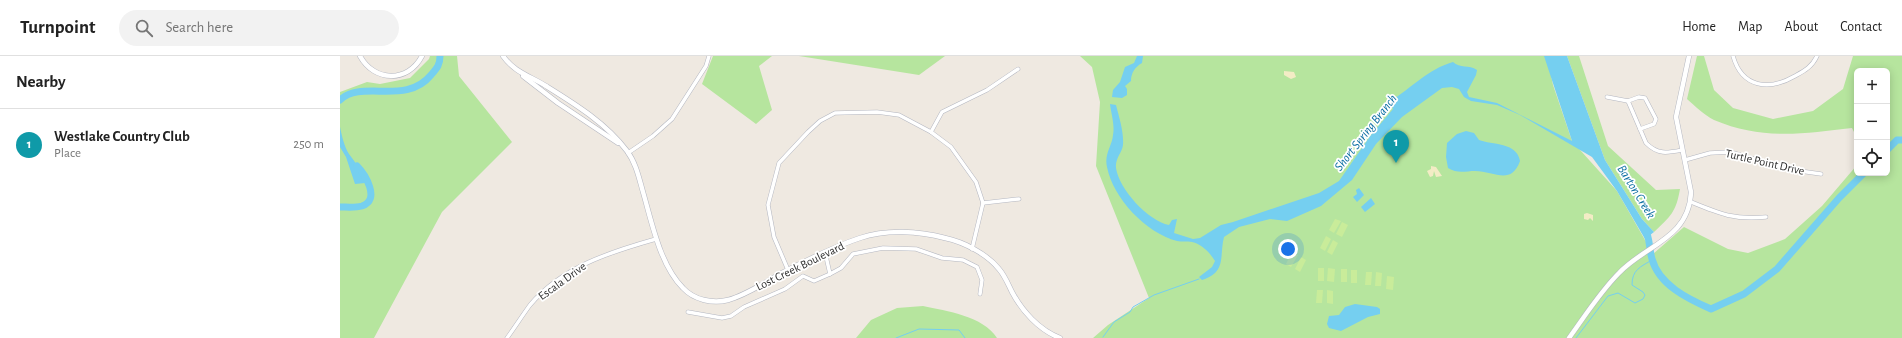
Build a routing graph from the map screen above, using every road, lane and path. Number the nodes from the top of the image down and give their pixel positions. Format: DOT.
graph roads {
  1 [pos="360,56"];
  2 [pos="422,56"];
  3 [pos="503,56"];
  4 [pos="709,56"];
  5 [pos="1689,56"];
  6 [pos="1733,56"];
  7 [pos="1817,56"];
  8 [pos="1018,69"];
  9 [pos="520,72"];
  10 [pos="1607,97"];
  11 [pos="1628,101"];
  12 [pos="592,118"];
  13 [pos="589,123"];
  14 [pos="1640,129"];
  15 [pos="931,132"];
  16 [pos="623,146"];
  17 [pos="1682,150"];
  18 [pos="628,153"];
  19 [pos="1685,160"];
  20 [pos="1821,174"];
  21 [pos="1019,199"];
  22 [pos="1691,202"];
  23 [pos="983,203"];
  24 [pos="1766,217"];
  25 [pos="656,239"];
  26 [pos="972,249"];
  27 [pos="825,252"];
  28 [pos="788,270"];
  29 [pos="830,274"];
  30 [pos="980,294"];
  31 [pos="688,312"];
  32 [pos="507,338"];
  33 [pos="1060,338"];
  34 [pos="1568,338"];
  1 -- 2 [label="street"];
  3 -- 9 [label="street, Lost Creek Boulevard"];
  4 -- 18 [label="street"];
  5 -- 17 [label="street"];
  6 -- 7 [label="street"];
  8 -- 15 [label="street"];
  9 -- 12 [label="street, Lost Creek Boulevard"];
  9 -- 13 [label="street, Lost Creek Boulevard"];
  10 -- 11 [label="street"];
  11 -- 14 [label="street"];
  11 -- 14 [label="street"];
  12 -- 13 [label="street"];
  12 -- 16 [label="street, Lost Creek Boulevard"];
  13 -- 16 [label="street, Lost Creek Boulevard"];
  14 -- 17 [label="street"];
  15 -- 23 [label="street"];
  15 -- 28 [label="street"];
  16 -- 18 [label="street, Lost Creek Boulevard"];
  17 -- 19 [label="street"];
  18 -- 25 [label="street, Lost Creek Boulevard"];
  19 -- 20 [label="street, Turtle Point Drive"];
  19 -- 22 [label="street"];
  21 -- 23 [label="street"];
  22 -- 24 [label="street"];
  22 -- 34 [label="street"];
  23 -- 26 [label="street"];
  25 -- 28 [label="street, Lost Creek Boulevard"];
  25 -- 32 [label="street, Escala Drive"];
  26 -- 27 [label="street, Lost Creek Boulevard"];
  26 -- 33 [label="street, Lost Creek Boulevard"];
  27 -- 28 [label="street, Lost Creek Boulevard"];
  27 -- 29 [label="street"];
  29 -- 30 [label="street"];
  29 -- 31 [label="street"];
}
